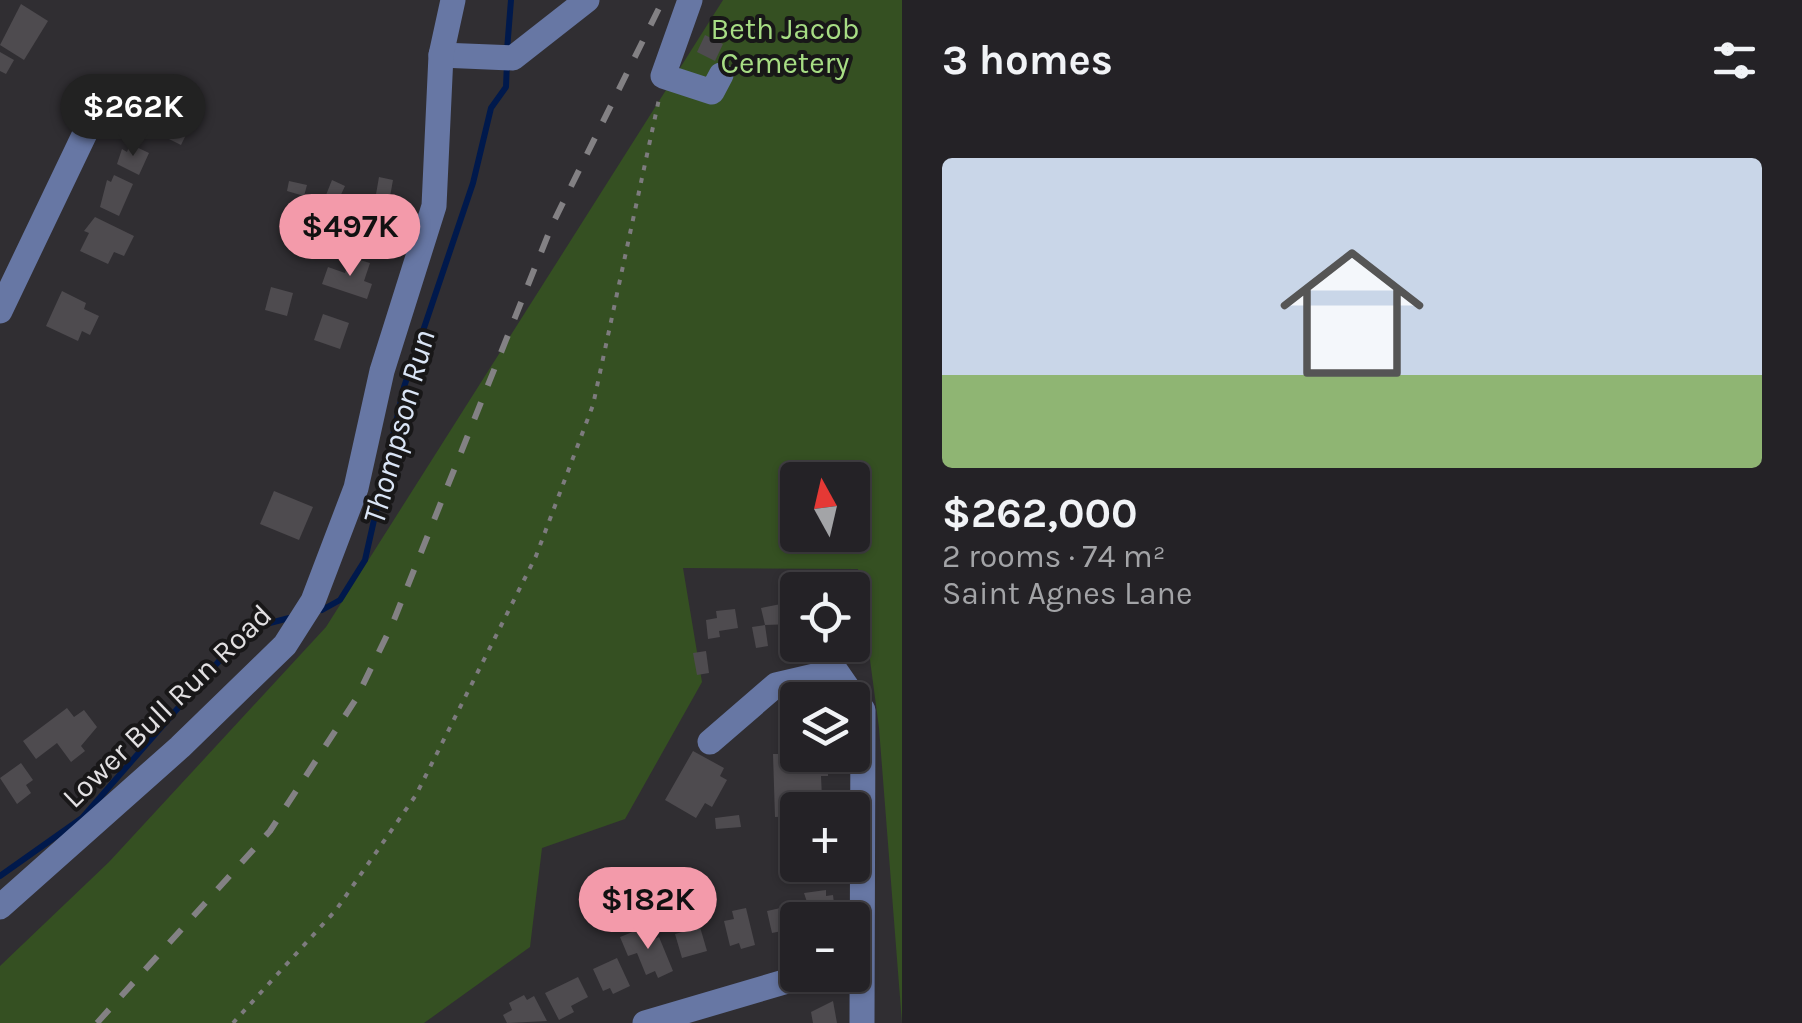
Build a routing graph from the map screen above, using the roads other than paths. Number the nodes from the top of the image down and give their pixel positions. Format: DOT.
graph roads {
  1 [pos="453,0"];
  2 [pos="587,0"];
  3 [pos="690,0"];
  4 [pos="452,55"];
  5 [pos="721,76"];
  6 [pos="99,104"];
  7 [pos="0,311"];
  8 [pos="710,742"];
  9 [pos="858,902"];
  10 [pos="0,907"];
  11 [pos="780,983"];
  12 [pos="860,992"];
  13 [pos="645,1023"];
  14 [pos="862,1023"];
  1 -- 4 [label="street, Lower Bull Run Road"];
  2 -- 4 [label="street"];
  3 -- 5 [label="street"];
  4 -- 10 [label="street, Lower Bull Run Road"];
  6 -- 7 [label="street"];
  8 -- 9 [label="street"];
  11 -- 13 [label="street"];
  12 -- 14 [label="street"];
}
